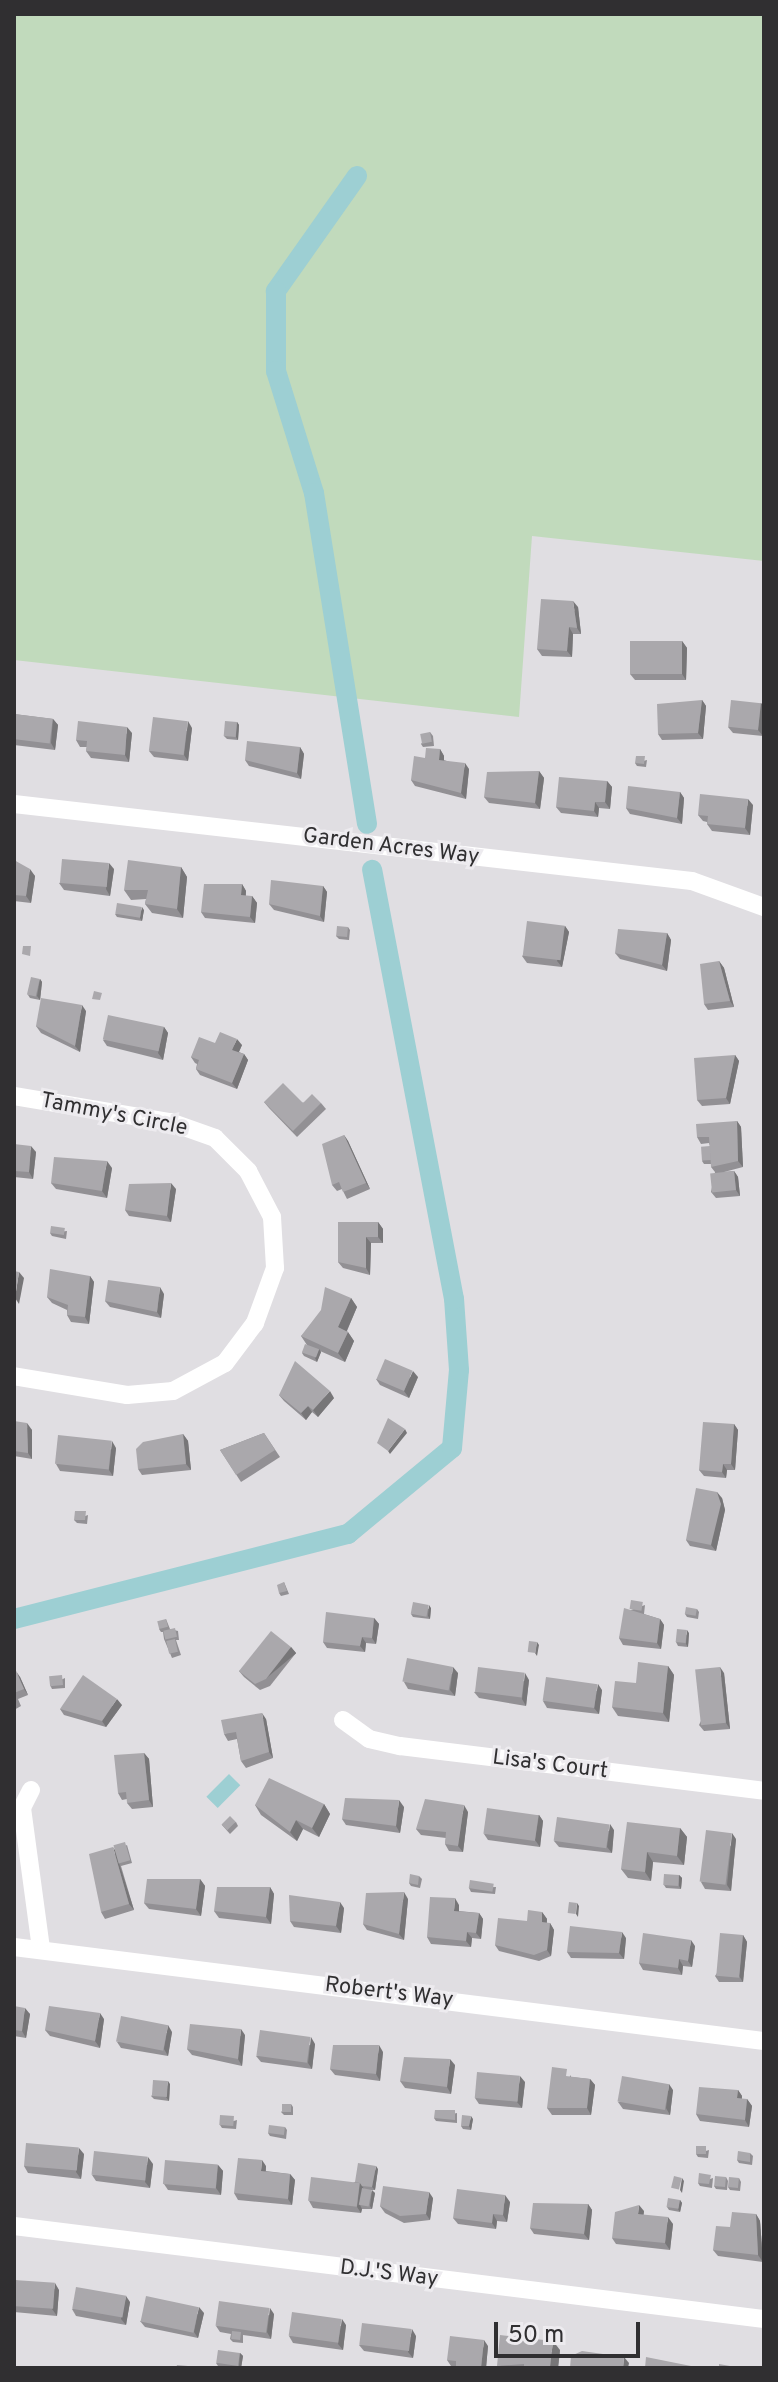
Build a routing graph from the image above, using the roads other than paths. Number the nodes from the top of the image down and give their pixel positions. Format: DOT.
graph roads {
  1 [pos="14,804"];
  2 [pos="764,907"];
  3 [pos="14,1096"];
  4 [pos="14,1376"];
  5 [pos="343,1720"];
  6 [pos="31,1790"];
  7 [pos="764,1791"];
  8 [pos="14,1947"];
  9 [pos="41,1949"];
  10 [pos="764,2041"];
  11 [pos="14,2226"];
  12 [pos="764,2319"];
  1 -- 2 [label="street, Garden Acres Way"];
  3 -- 4 [label="street, Tammy's Circle"];
  5 -- 7 [label="street, Lisa's Court"];
  6 -- 9 [label="street"];
  8 -- 9 [label="street, Robert's Way"];
  9 -- 10 [label="street, Robert's Way"];
  11 -- 12 [label="street, D.J.'S Way"];
}
